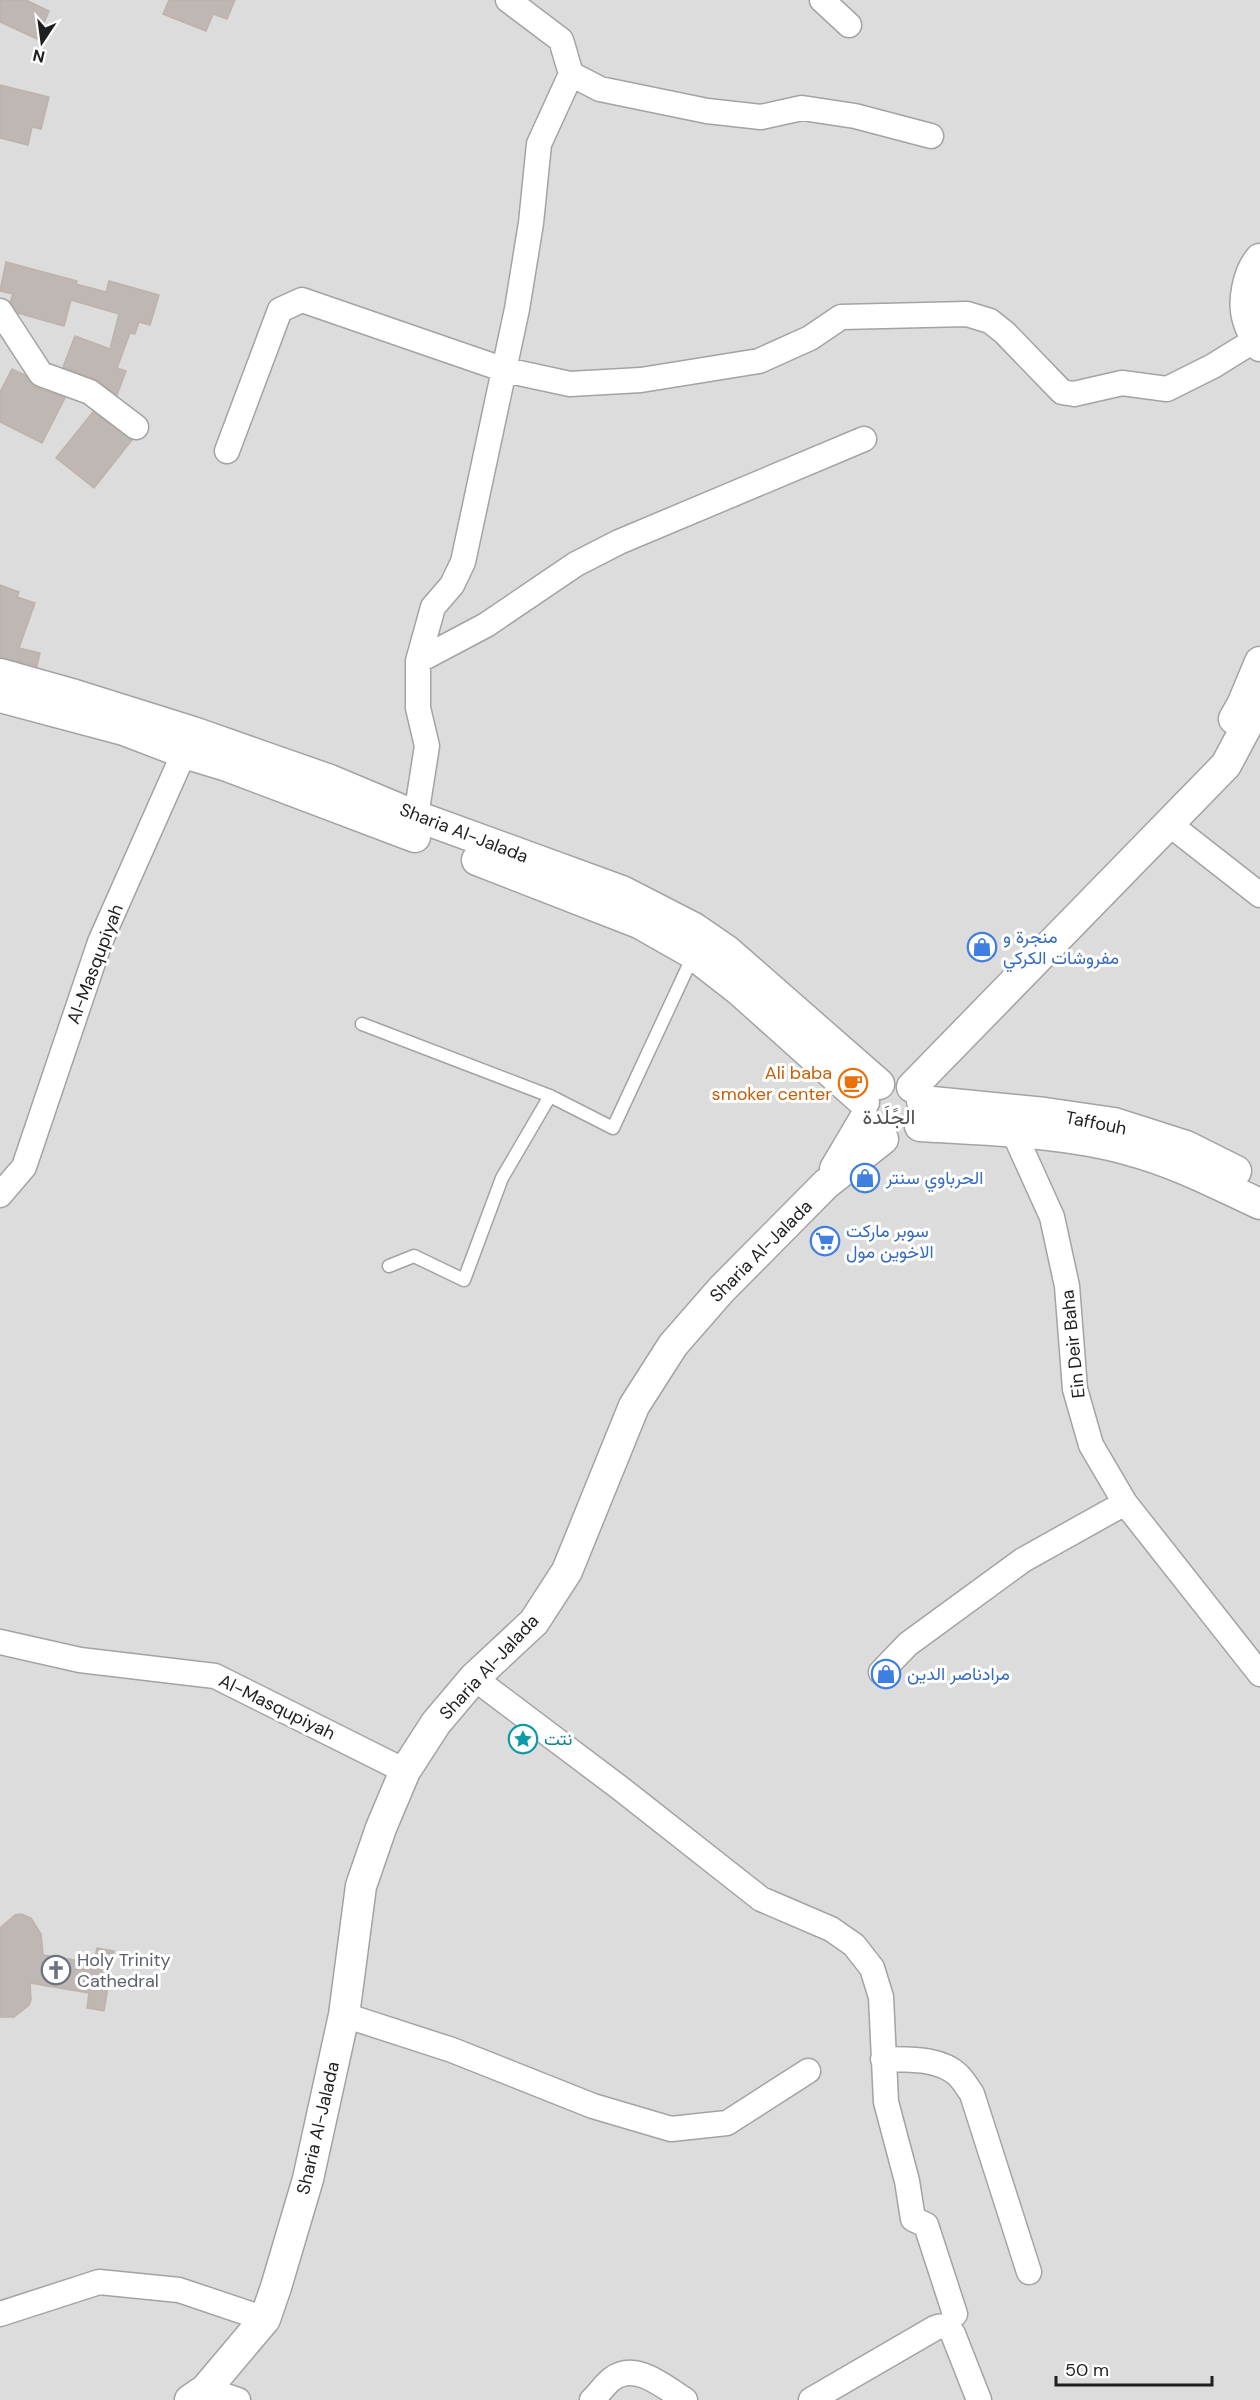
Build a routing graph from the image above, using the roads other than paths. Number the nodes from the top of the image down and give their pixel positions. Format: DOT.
graph roads {
  1 [pos="508,0"];
  2 [pos="822,0"];
  3 [pos="849,25"];
  4 [pos="571,74"];
  5 [pos="932,136"];
  6 [pos="1260,259"];
  7 [pos="0,311"];
  8 [pos="1259,341"];
  9 [pos="505,370"];
  10 [pos="136,427"];
  11 [pos="864,439"];
  12 [pos="227,451"];
  13 [pos="418,661"];
  14 [pos="1260,662"];
  15 [pos="0,674"];
  16 [pos="0,698"];
  17 [pos="1260,701"];
  18 [pos="188,743"];
  19 [pos="1168,823"];
  20 [pos="417,827"];
  21 [pos="1260,895"];
  22 [pos="694,955"];
  23 [pos="362,1024"];
  24 [pos="550,1096"];
  25 [pos="918,1105"];
  26 [pos="873,1111"];
  27 [pos="1014,1121"];
  28 [pos="1260,1182"];
  29 [pos="0,1195"];
  30 [pos="1260,1204"];
  31 [pos="389,1266"];
  32 [pos="1125,1503"];
  33 [pos="0,1642"];
  34 [pos="881,1672"];
  35 [pos="1260,1674"];
  36 [pos="474,1678"];
  37 [pos="405,1771"];
  38 [pos="344,2015"];
  39 [pos="883,2059"];
  40 [pos="808,2071"];
  41 [pos="1029,2272"];
  42 [pos="0,2314"];
  43 [pos="955,2314"];
  44 [pos="265,2319"];
  45 [pos="198,2395"];
  46 [pos="238,2400"];
  47 [pos="592,2400"];
  48 [pos="685,2400"];
  49 [pos="811,2400"];
  50 [pos="979,2400"];
  1 -- 4 [label="street"];
  2 -- 3 [label="street"];
  4 -- 5 [label="street"];
  4 -- 9 [label="street"];
  6 -- 8 [label="street"];
  7 -- 10 [label="street"];
  8 -- 9 [label="street"];
  9 -- 12 [label="street"];
  9 -- 13 [label="street"];
  11 -- 13 [label="street"];
  13 -- 20 [label="street"];
  14 -- 19 [label="street"];
  15 -- 18 [label="street, Sharia Al-Jalada"];
  16 -- 18 [label="street, Sharia Al-Jalada"];
  17 -- 19 [label="street"];
  18 -- 20 [label="street, Sharia Al-Jalada"];
  18 -- 29 [label="street, Al-Masqupiyah"];
  19 -- 21 [label="street"];
  19 -- 25 [label="street"];
  20 -- 22 [label="street, Sharia Al-Jalada"];
  20 -- 26 [label="street, Sharia Al-Jalada"];
  22 -- 24 [label="lane"];
  22 -- 26 [label="street, Sharia Al-Jalada"];
  23 -- 24 [label="lane"];
  24 -- 31 [label="lane"];
  25 -- 26 [label="street"];
  25 -- 26 [label="street"];
  25 -- 27 [label="street"];
  26 -- 36 [label="street, Sharia Al-Jalada"];
  27 -- 28 [label="street, Taffouh"];
  27 -- 30 [label="street"];
  27 -- 32 [label="street, Ein Deir Baha"];
  32 -- 34 [label="street"];
  32 -- 35 [label="street, Ein Deir Baha"];
  33 -- 37 [label="street, Al-Masqupiyah"];
  36 -- 37 [label="street, Sharia Al-Jalada"];
  36 -- 39 [label="street"];
  37 -- 38 [label="street, Sharia Al-Jalada"];
  38 -- 40 [label="street"];
  38 -- 44 [label="street, Sharia Al-Jalada"];
  39 -- 41 [label="street"];
  39 -- 43 [label="street"];
  42 -- 44 [label="street"];
  44 -- 45 [label="street, Sharia Al-Jalada"];
  45 -- 46 [label="street"];
  47 -- 48 [label="street"];
  49 -- 50 [label="street"];
}
